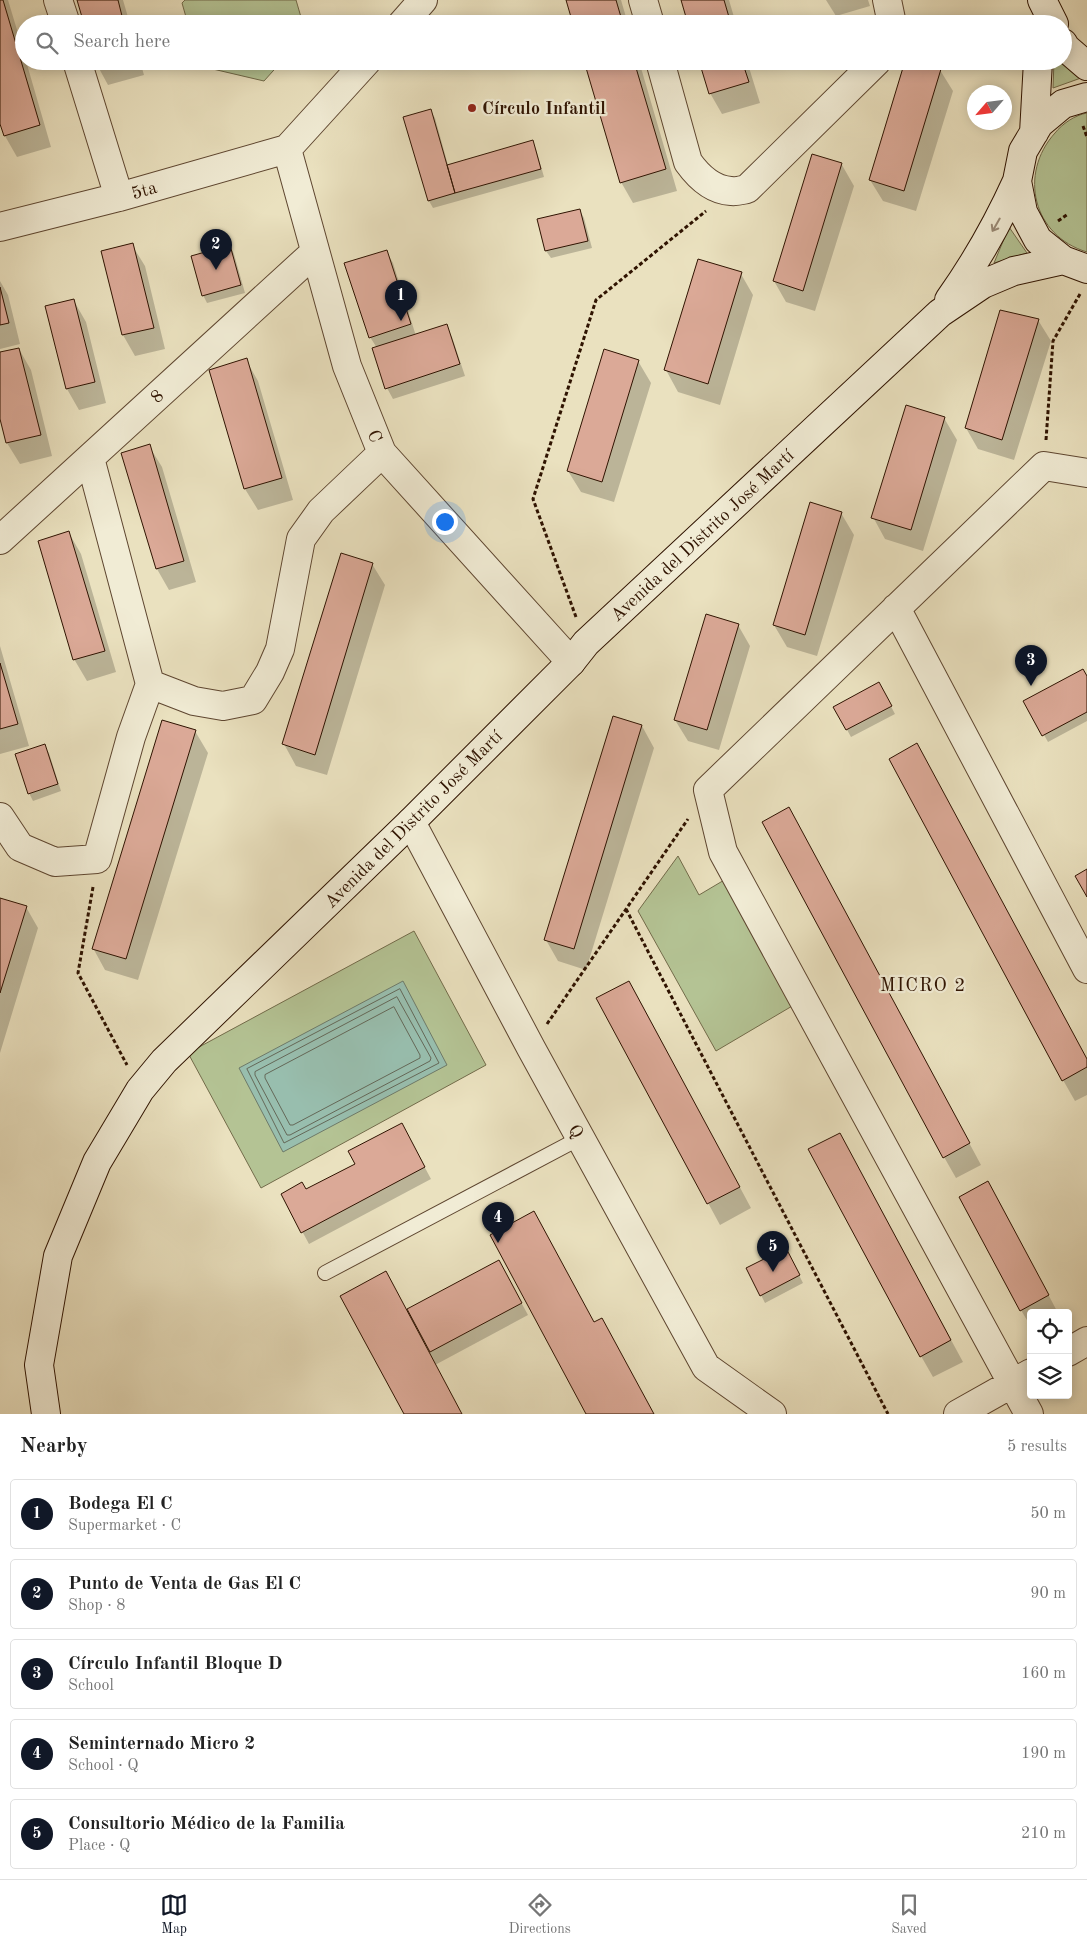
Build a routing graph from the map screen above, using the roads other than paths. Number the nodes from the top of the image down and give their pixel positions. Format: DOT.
graph roads {
  1 [pos="58,0"];
  2 [pos="423,0"];
  3 [pos="643,0"];
  4 [pos="887,0"];
  5 [pos="1032,0"];
  6 [pos="1042,0"];
  7 [pos="63,15"];
  8 [pos="410,15"];
  9 [pos="647,15"];
  10 [pos="890,15"];
  11 [pos="1034,15"];
  12 [pos="1050,15"];
  13 [pos="1072,53"];
  14 [pos="1087,66"];
  15 [pos="80,70"];
  16 [pos="359,70"];
  17 [pos="662,70"];
  18 [pos="868,70"];
  19 [pos="1038,70"];
  20 [pos="1087,97"];
  21 [pos="1034,133"];
  22 [pos="287,149"];
  23 [pos="1017,181"];
  24 [pos="119,197"];
  25 [pos="0,227"];
  26 [pos="315,252"];
  27 [pos="1077,273"];
  28 [pos="940,313"];
  29 [pos="382,453"];
  30 [pos="90,458"];
  31 [pos="1087,473"];
  32 [pos="0,540"];
  33 [pos="896,608"];
  34 [pos="578,653"];
  35 [pos="150,684"];
  36 [pos="0,817"];
  37 [pos="411,822"];
  38 [pos="1087,969"];
  39 [pos="580,1138"];
  40 [pos="325,1273"];
  41 [pos="1087,1341"];
  42 [pos="1072,1350"];
  43 [pos="1021,1378"];
  44 [pos="46,1414"];
  45 [pos="772,1414"];
  46 [pos="958,1414"];
  47 [pos="1029,1414"];
  1 -- 7 [label="street"];
  2 -- 8 [label="street"];
  3 -- 9 [label="street"];
  4 -- 10 [label="street"];
  5 -- 11 [label="street"];
  6 -- 12 [label="street"];
  13 -- 14 [label="street"];
  15 -- 24 [label="street"];
  16 -- 22 [label="street"];
  17 -- 18 [label="street"];
  19 -- 21 [label="street"];
  20 -- 21 [label="street"];
  21 -- 23 [label="street"];
  22 -- 24 [label="street, 5ta"];
  22 -- 26 [label="street, C"];
  23 -- 27 [label="street"];
  23 -- 28 [label="street, Avenida del Distrito José Martí, one-way"];
  24 -- 25 [label="street, 5ta"];
  26 -- 29 [label="street, C"];
  26 -- 30 [label="street, 8"];
  27 -- 28 [label="street, Avenida del Distrito José Martí"];
  28 -- 34 [label="street, Avenida del Distrito José Martí"];
  29 -- 34 [label="street, C"];
  29 -- 35 [label="street"];
  30 -- 32 [label="street, 8"];
  30 -- 35 [label="street"];
  31 -- 33 [label="street"];
  33 -- 38 [label="street"];
  33 -- 43 [label="street"];
  34 -- 37 [label="street, Avenida del Distrito José Martí"];
  35 -- 36 [label="street"];
  37 -- 39 [label="street, Q"];
  37 -- 44 [label="street, Avenida del Distrito José Martí"];
  39 -- 40 [label="lane"];
  39 -- 45 [label="street, Q"];
  41 -- 42 [label="street"];
  43 -- 46 [label="street"];
  43 -- 47 [label="street"];
}
